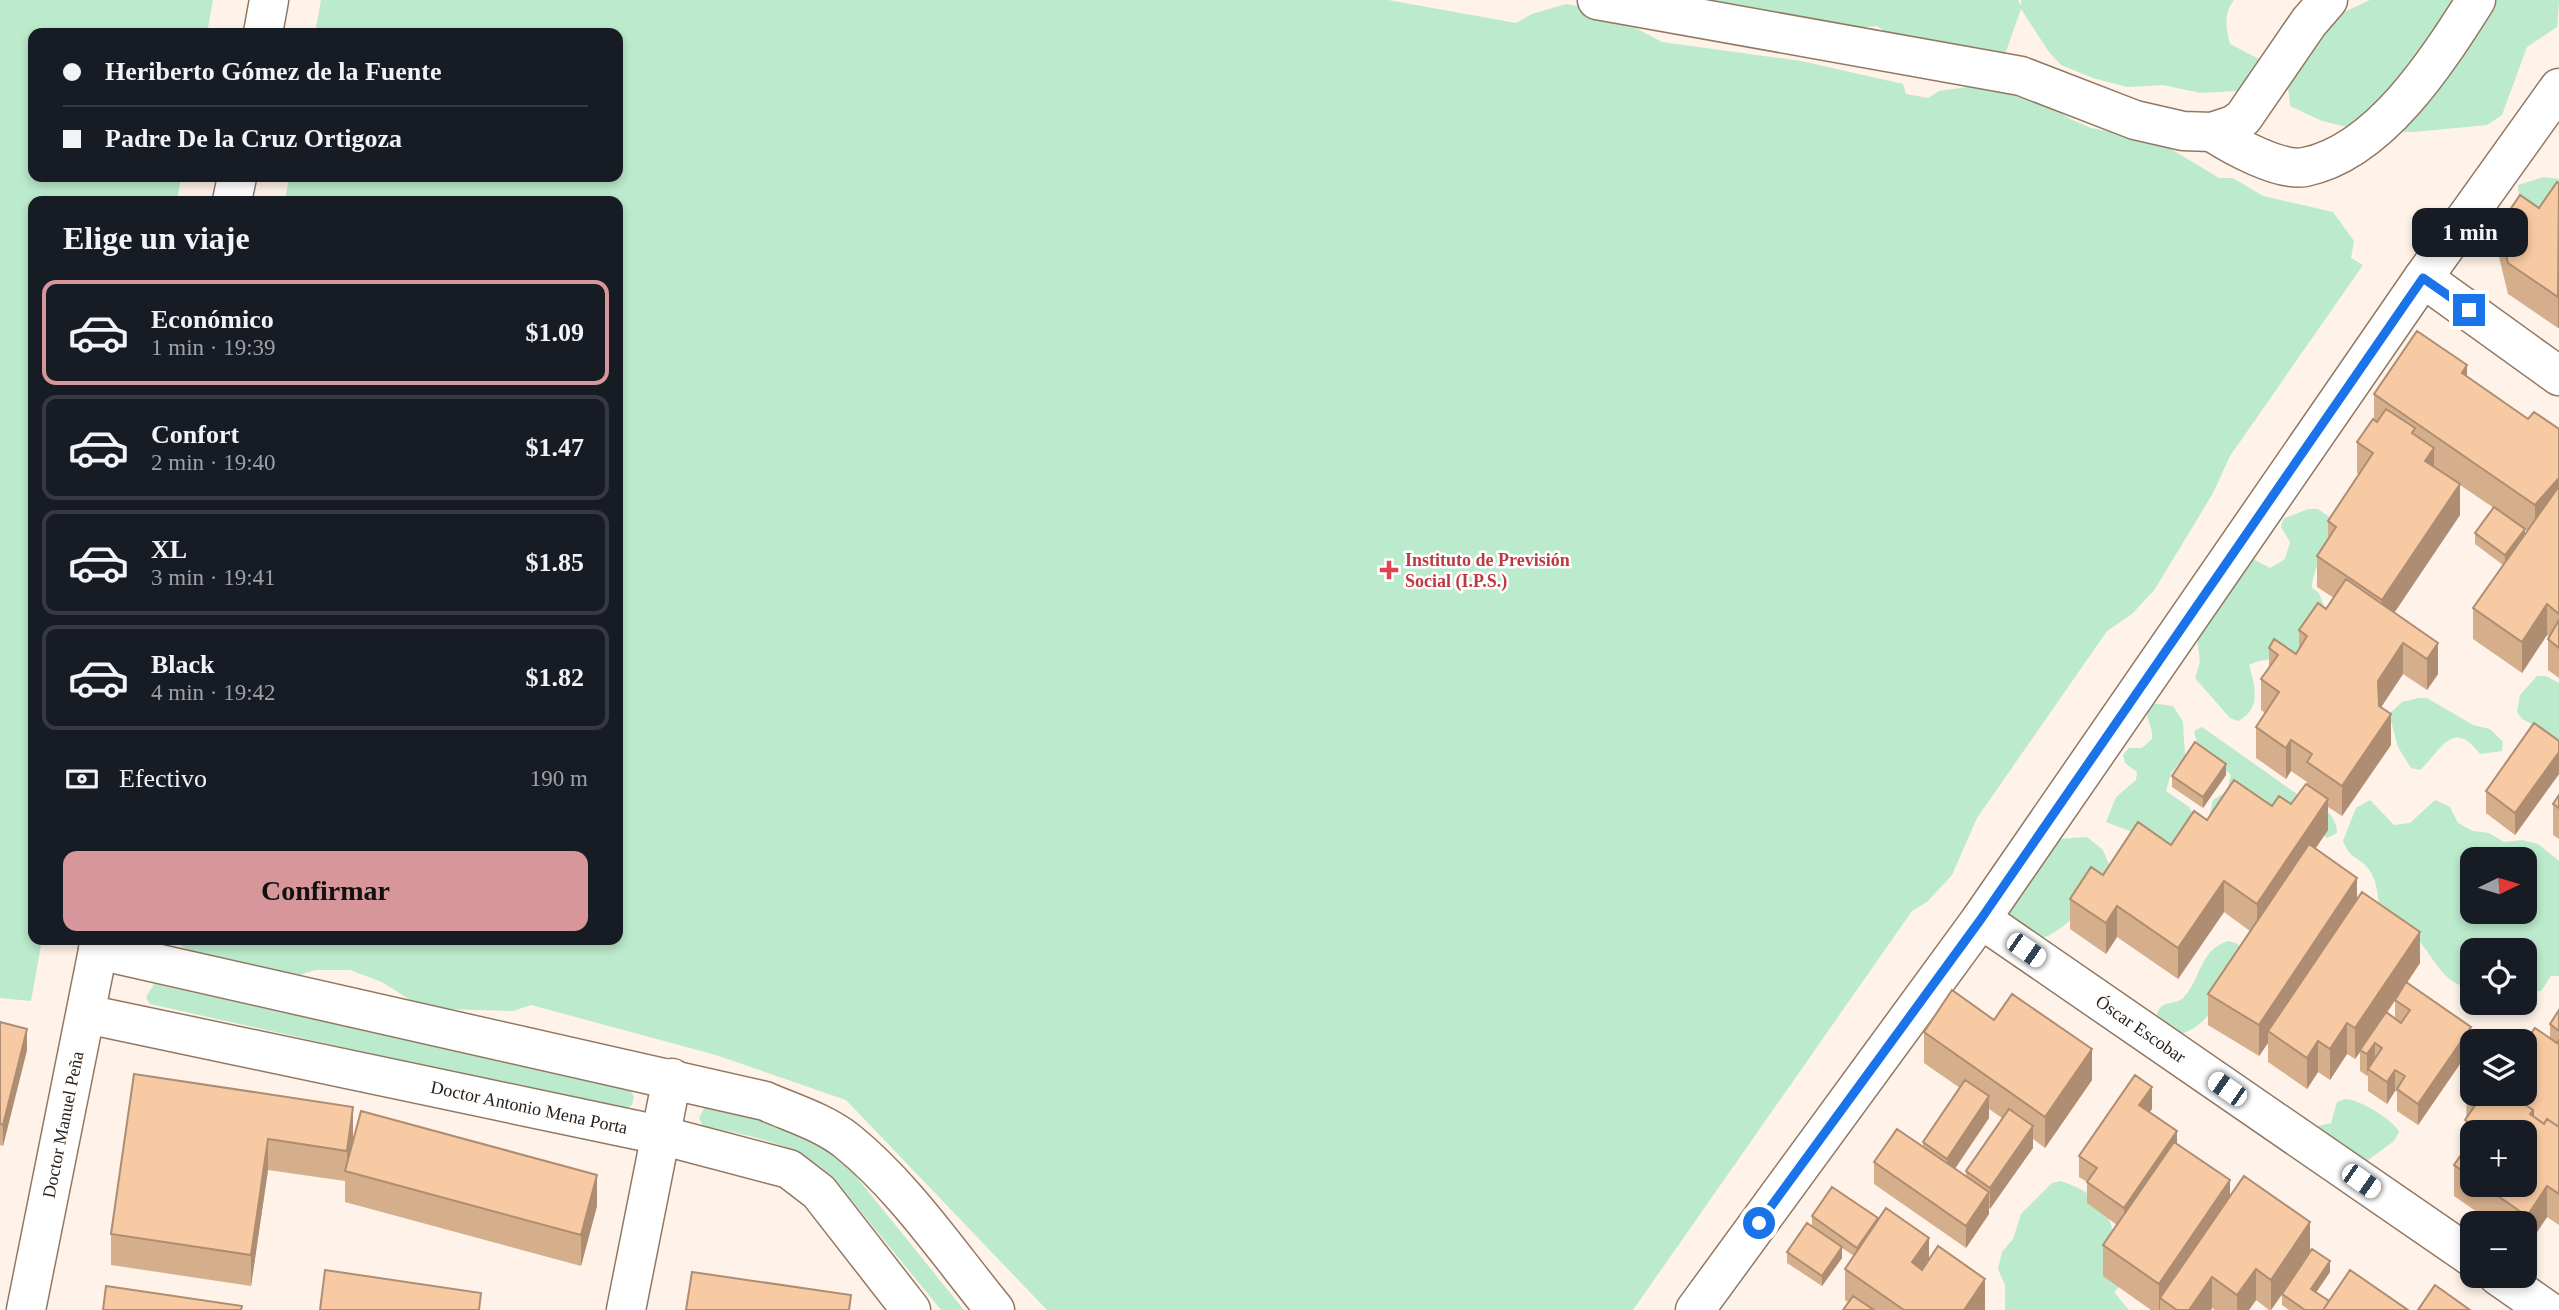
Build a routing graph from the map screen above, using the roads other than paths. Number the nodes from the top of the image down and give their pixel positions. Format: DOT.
graph roads {
  1 [pos="269,0"];
  2 [pos="1597,0"];
  3 [pos="2328,0"];
  4 [pos="2476,0"];
  5 [pos="264,28"];
  6 [pos="2559,88"];
  7 [pos="2211,132"];
  8 [pos="2423,278"];
  9 [pos="2559,376"];
  10 [pos="1981,919"];
  11 [pos="99,945"];
  12 [pos="86,1014"];
  13 [pos="672,1078"];
  14 [pos="660,1135"];
  15 [pos="2460,1249"];
  16 [pos="2516,1288"];
  17 [pos="2559,1298"];
  18 [pos="26,1310"];
  19 [pos="626,1310"];
  20 [pos="911,1310"];
  21 [pos="995,1310"];
  22 [pos="1695,1310"];
  23 [pos="2549,1310"];
  1 -- 5 [label="street"];
  2 -- 7 [label="street"];
  3 -- 7 [label="street"];
  4 -- 7 [label="street"];
  6 -- 8 [label="street"];
  8 -- 9 [label="street"];
  8 -- 10 [label="street"];
  10 -- 15 [label="street, Óscar Escobar"];
  10 -- 22 [label="street"];
  11 -- 12 [label="street, Doctor Manuel Peña"];
  11 -- 13 [label="street"];
  12 -- 14 [label="street, Doctor Antonio Mena Porta"];
  12 -- 18 [label="street, Doctor Manuel Peña"];
  13 -- 14 [label="street"];
  13 -- 21 [label="street"];
  14 -- 19 [label="street"];
  14 -- 20 [label="street, Doctor Antonio Mena Porta"];
  16 -- 23 [label="street"];
  17 -- 23 [label="street"];
}
